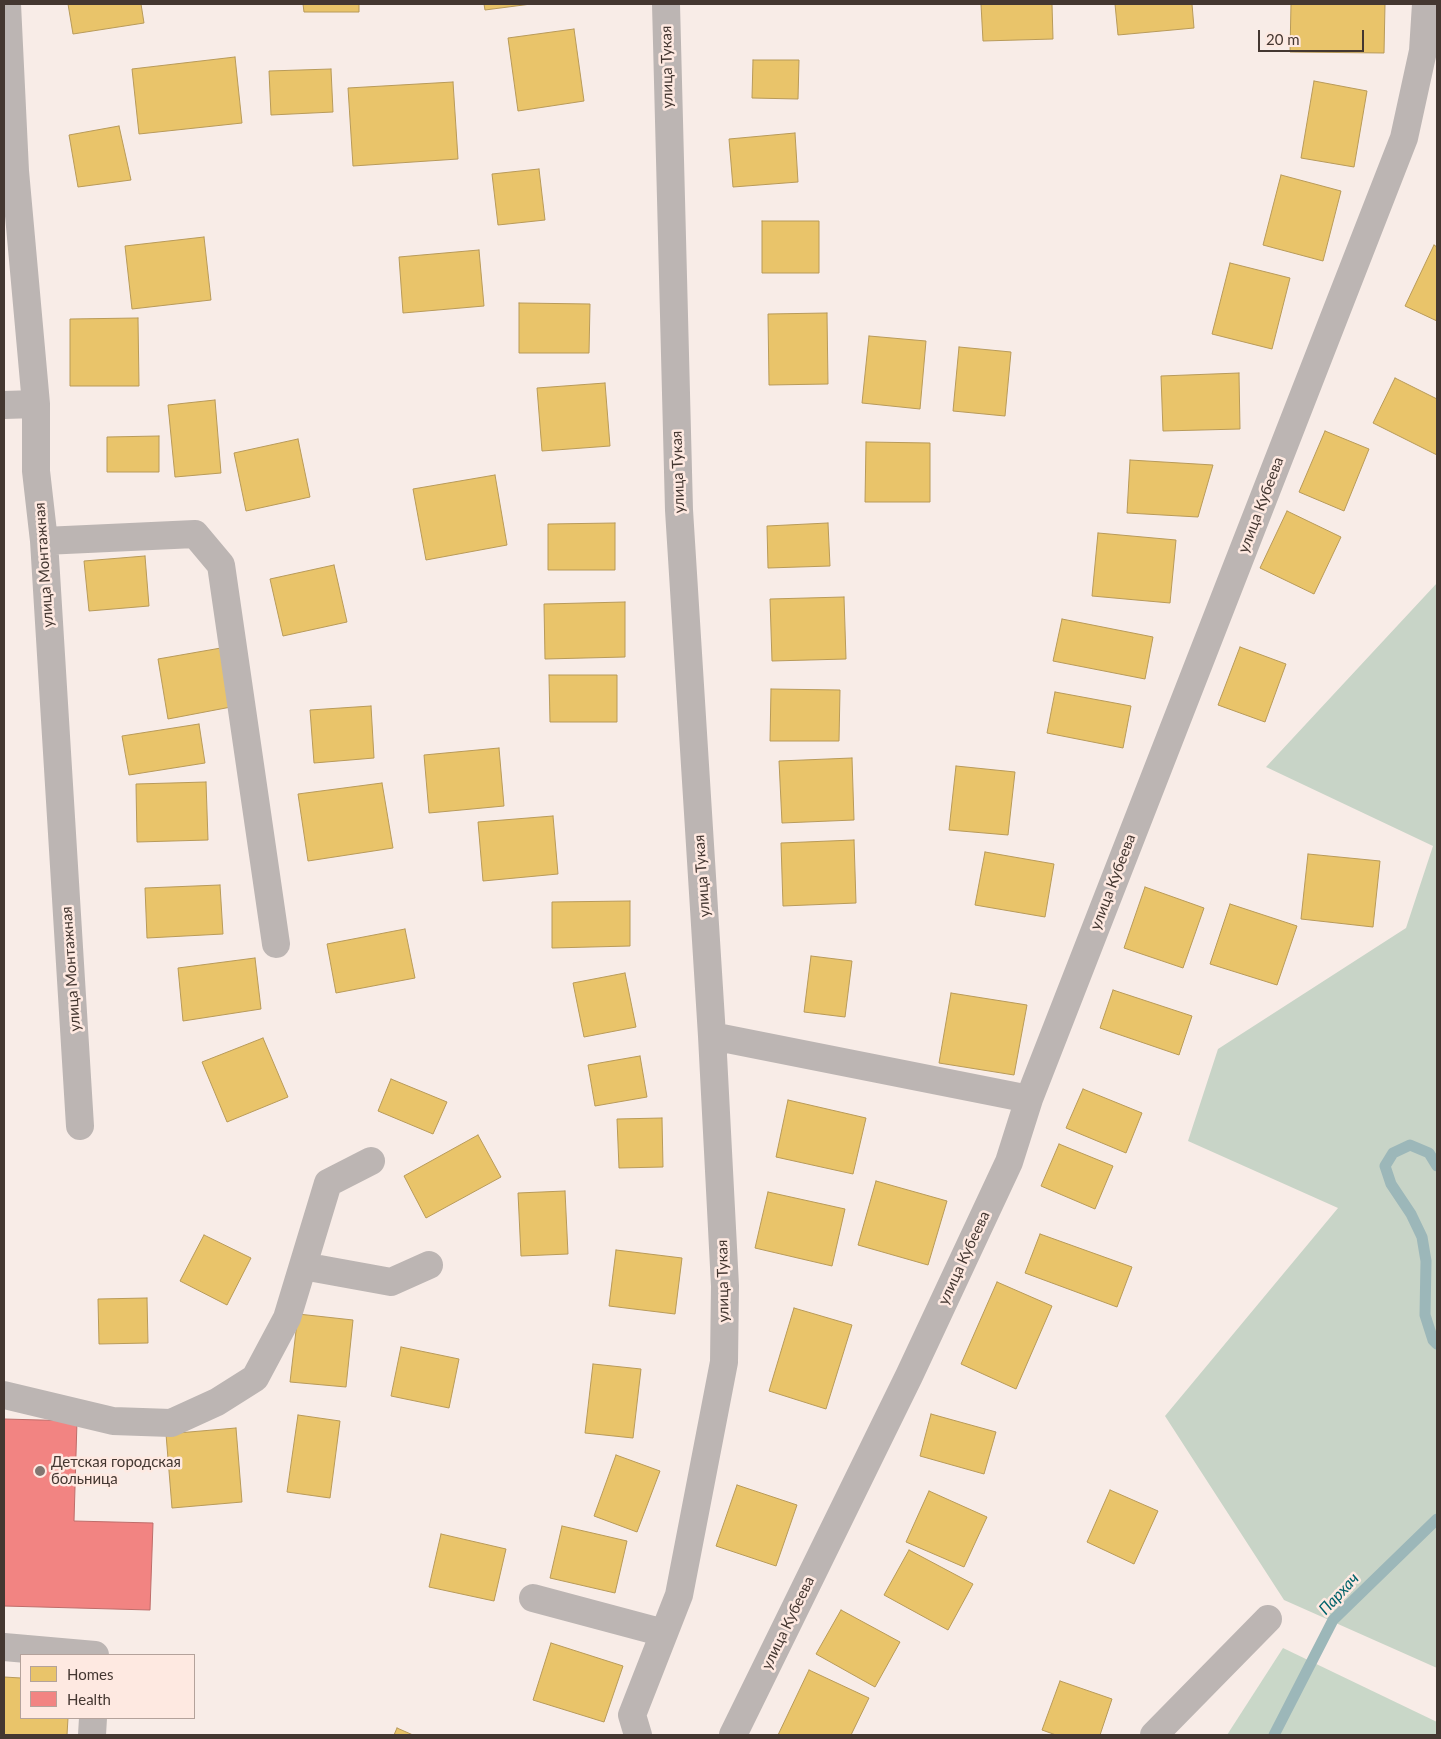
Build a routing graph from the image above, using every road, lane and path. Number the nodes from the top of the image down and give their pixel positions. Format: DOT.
graph roads {
  1 [pos="7,4"];
  2 [pos="666,4"];
  3 [pos="1426,4"];
  4 [pos="1430,54"];
  5 [pos="4,404"];
  6 [pos="36,404"];
  7 [pos="44,541"];
  8 [pos="276,944"];
  9 [pos="712,1036"];
  10 [pos="1028,1099"];
  11 [pos="80,1126"];
  12 [pos="371,1161"];
  13 [pos="429,1265"];
  14 [pos="303,1266"];
  15 [pos="4,1395"];
  16 [pos="533,1598"];
  17 [pos="1268,1619"];
  18 [pos="664,1633"];
  19 [pos="4,1647"];
  20 [pos="84,1654"];
  21 [pos="93,1719"];
  22 [pos="92,1735"];
  23 [pos="638,1735"];
  24 [pos="733,1735"];
  25 [pos="1154,1735"];
  1 -- 6 [label="street, улица Монтажная"];
  2 -- 9 [label="street, улица Тукая"];
  3 -- 4 [label="street, улица Кубеева"];
  4 -- 10 [label="street, улица Кубеева"];
  5 -- 6 [label="street"];
  6 -- 7 [label="street, улица Монтажная"];
  7 -- 8 [label="street"];
  7 -- 11 [label="street, улица Монтажная"];
  9 -- 10 [label="street"];
  9 -- 18 [label="street, улица Тукая"];
  10 -- 24 [label="street, улица Кубеева"];
  12 -- 14 [label="street"];
  13 -- 14 [label="street"];
  14 -- 15 [label="street"];
  16 -- 18 [label="street"];
  17 -- 25 [label="street"];
  18 -- 23 [label="street, улица Тукая"];
  19 -- 20 [label="street"];
  21 -- 22 [label="street"];
}
